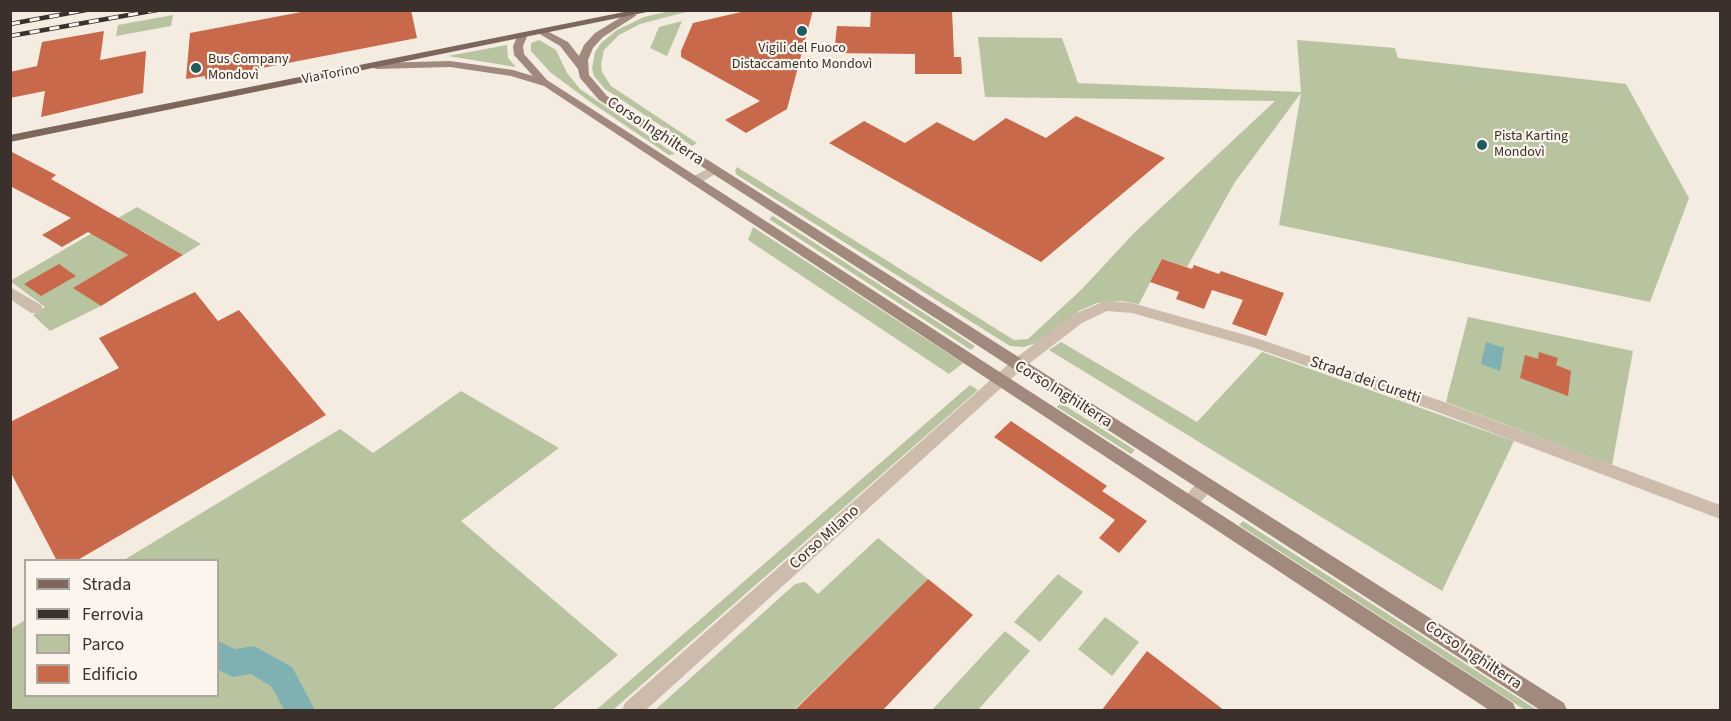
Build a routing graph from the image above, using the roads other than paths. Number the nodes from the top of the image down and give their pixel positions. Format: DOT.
graph roads {
  1 [pos="652,10"];
  2 [pos="632,15"];
  3 [pos="543,33"];
  4 [pos="522,37"];
  5 [pos="376,66"];
  6 [pos="582,67"];
  7 [pos="548,84"];
  8 [pos="10,139"];
  9 [pos="713,170"];
  10 [pos="696,180"];
  11 [pos="10,292"];
  12 [pos="36,309"];
  13 [pos="1017,365"];
  14 [pos="1001,380"];
  15 [pos="1205,485"];
  16 [pos="1190,503"];
  17 [pos="1720,512"];
  18 [pos="632,711"];
  19 [pos="1506,711"];
  20 [pos="1557,711"];
  1 -- 2 [label="main road, Via Torino"];
  2 -- 3 [label="main road, Via Torino"];
  2 -- 6 [label="street"];
  3 -- 4 [label="main road, Via Torino"];
  3 -- 6 [label="street, Corso Inghilterra"];
  4 -- 5 [label="main road, Via Torino"];
  4 -- 7 [label="street, Corso Inghilterra"];
  5 -- 7 [label="street, Corso Inghilterra"];
  5 -- 8 [label="main road, Via Torino"];
  6 -- 9 [label="street, Corso Inghilterra"];
  7 -- 10 [label="street, Corso Inghilterra"];
  9 -- 10 [label="street"];
  9 -- 13 [label="street, Corso Inghilterra"];
  10 -- 14 [label="street, Corso Inghilterra"];
  11 -- 12 [label="street"];
  13 -- 14 [label="street, Corso Milano"];
  13 -- 15 [label="street, Corso Inghilterra"];
  13 -- 17 [label="street, Strada dei Curetti"];
  14 -- 16 [label="street, Corso Inghilterra"];
  14 -- 18 [label="street, Corso Milano"];
  15 -- 16 [label="street"];
  15 -- 20 [label="street, Corso Inghilterra"];
  16 -- 19 [label="street, Corso Inghilterra"];
}
